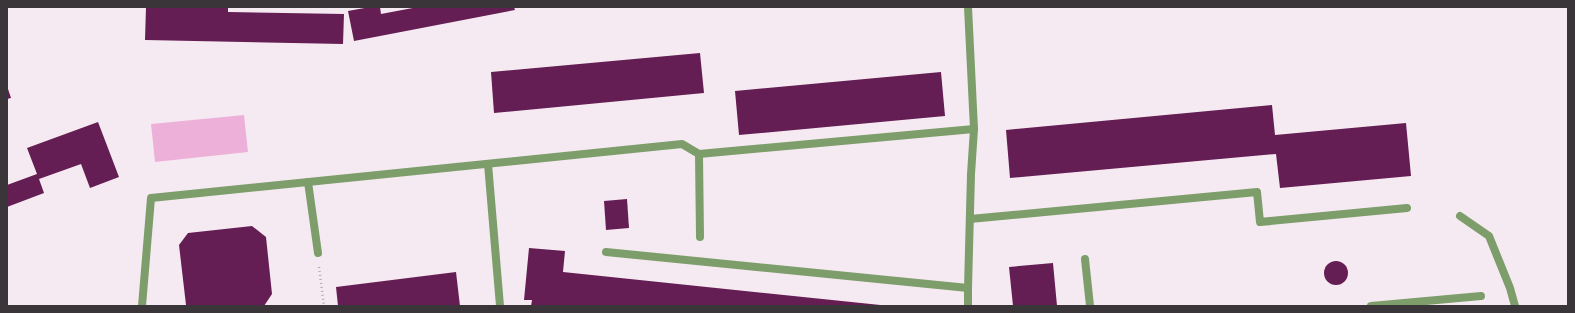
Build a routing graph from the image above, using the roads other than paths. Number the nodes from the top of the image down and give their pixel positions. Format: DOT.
graph roads {
  1 [pos="968,7"];
  2 [pos="974,129"];
  3 [pos="699,154"];
  4 [pos="488,164"];
  5 [pos="308,182"];
  6 [pos="1407,208"];
  7 [pos="1460,216"];
  8 [pos="970,219"];
  9 [pos="700,237"];
  10 [pos="606,252"];
  11 [pos="318,253"];
  12 [pos="1085,259"];
  13 [pos="968,288"];
  14 [pos="1481,296"];
  15 [pos="142,306"];
  16 [pos="500,306"];
  17 [pos="968,306"];
  18 [pos="1090,306"];
  19 [pos="1371,306"];
  20 [pos="1515,306"];
  1 -- 2 [label="lane"];
  2 -- 3 [label="lane"];
  2 -- 8 [label="lane"];
  3 -- 4 [label="lane"];
  3 -- 9 [label="lane"];
  4 -- 5 [label="lane"];
  4 -- 16 [label="lane"];
  5 -- 11 [label="lane"];
  5 -- 15 [label="lane"];
  6 -- 8 [label="lane"];
  7 -- 20 [label="lane"];
  8 -- 13 [label="lane"];
  10 -- 13 [label="lane"];
  12 -- 18 [label="lane"];
  13 -- 17 [label="lane"];
  14 -- 19 [label="lane"];
}
